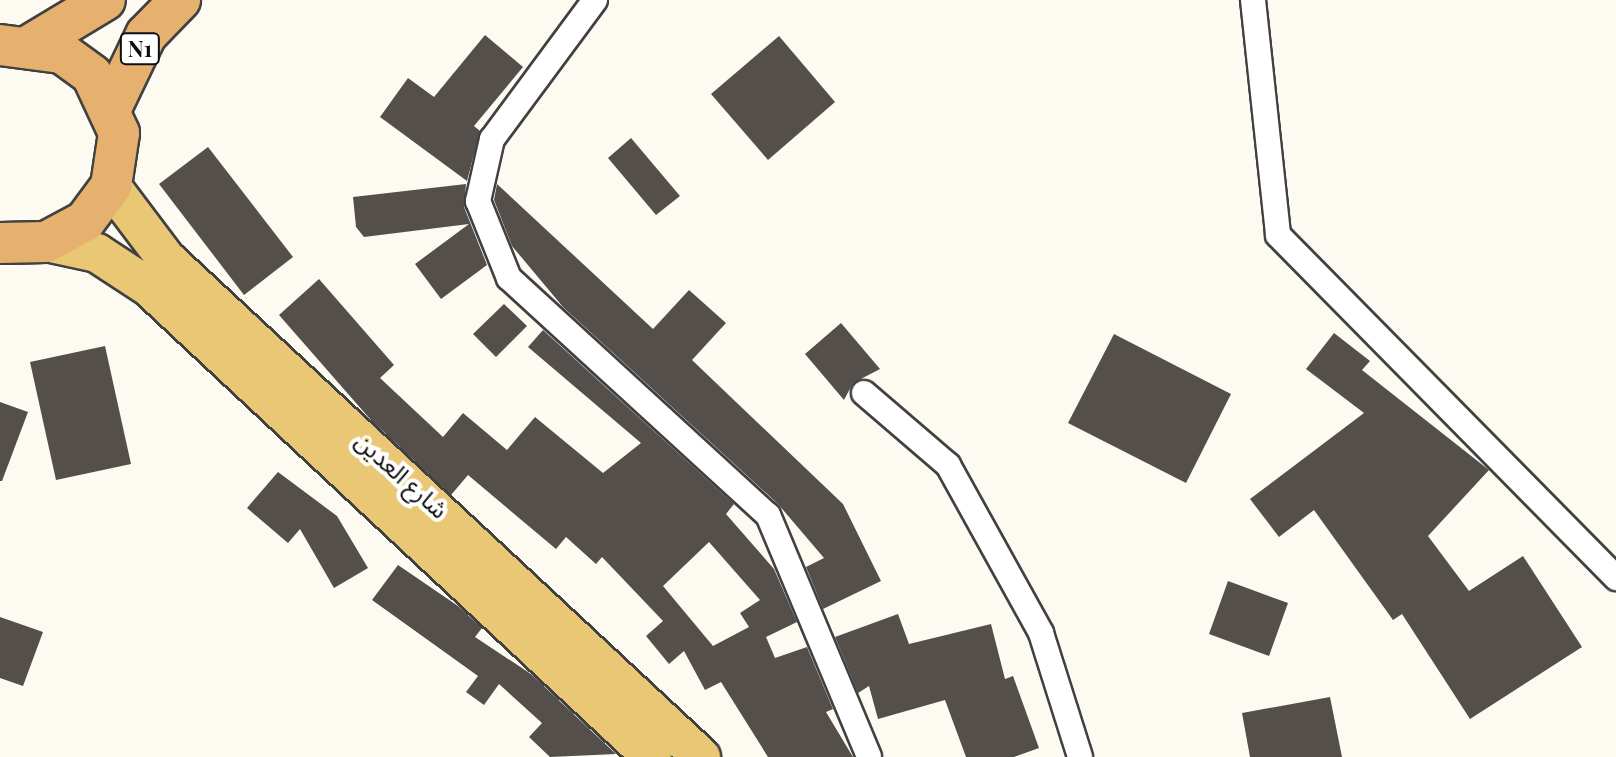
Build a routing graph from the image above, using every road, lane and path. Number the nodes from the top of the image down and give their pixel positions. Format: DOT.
graph roads {
  1 [pos="105,0"];
  2 [pos="180,0"];
  3 [pos="595,0"];
  4 [pos="1253,0"];
  5 [pos="16,44"];
  6 [pos="112,106"];
  7 [pos="111,186"];
  8 [pos="46,242"];
  9 [pos="0,244"];
  10 [pos="864,393"];
  11 [pos="1616,578"];
  12 [pos="652,757"];
  13 [pos="701,757"];
  14 [pos="869,757"];
  15 [pos="1080,757"];
  1 -- 5 [label="highway, N1"];
  2 -- 6 [label="highway, N1"];
  3 -- 14 [label="street"];
  4 -- 11 [label="street"];
  5 -- 6 [label="highway"];
  6 -- 7 [label="highway"];
  7 -- 8 [label="highway"];
  7 -- 13 [label="main road, شارع العدين"];
  8 -- 9 [label="highway"];
  8 -- 12 [label="main road, شارع العدين"];
  10 -- 15 [label="street"];
}
